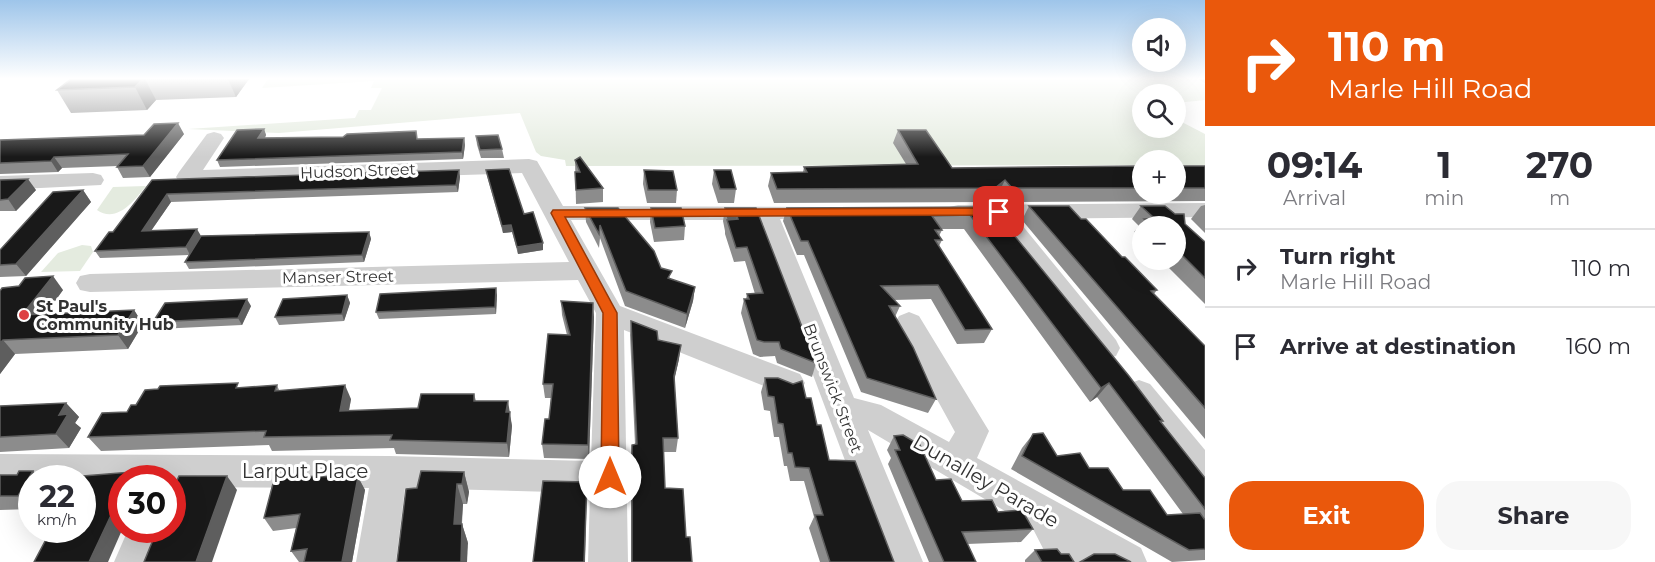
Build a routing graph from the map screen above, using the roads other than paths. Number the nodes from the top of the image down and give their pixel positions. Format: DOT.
graph roads {
  1 [pos="214,138"];
  2 [pos="93,180"];
  3 [pos="0,183"];
  4 [pos="1162,210"];
  5 [pos="1205,210"];
  6 [pos="850,212"];
  7 [pos="930,212"];
  8 [pos="999,212"];
  9 [pos="557,213"];
  10 [pos="765,213"];
  11 [pos="1188,234"];
  12 [pos="586,271"];
  13 [pos="90,282"];
  14 [pos="610,313"];
  15 [pos="909,323"];
  16 [pos="789,383"];
  17 [pos="841,408"];
  18 [pos="953,463"];
  19 [pos="0,470"];
  20 [pos="389,472"];
  21 [pos="108,473"];
  22 [pos="186,475"];
  23 [pos="610,477"];
  24 [pos="1205,477"];
  25 [pos="1046,516"];
  26 [pos="142,543"];
  27 [pos="134,562"];
  28 [pos="376,562"];
  29 [pos="608,562"];
  30 [pos="903,562"];
  31 [pos="1071,562"];
  32 [pos="1126,562"];
  1 -- 9 [label="street, Hudson Street"];
  2 -- 3 [label="street"];
  4 -- 5 [label="street"];
  4 -- 8 [label="street"];
  4 -- 11 [label="street"];
  6 -- 10 [label="street"];
  7 -- 8 [label="street"];
  8 -- 24 [label="street"];
  9 -- 10 [label="street"];
  9 -- 12 [label="street"];
  10 -- 17 [label="street, Brunswick Street"];
  12 -- 13 [label="street, Manser Street"];
  12 -- 14 [label="street"];
  14 -- 16 [label="street"];
  14 -- 23 [label="street"];
  15 -- 18 [label="street"];
  17 -- 18 [label="street, Dunalley Parade"];
  17 -- 30 [label="street, Brunswick Street"];
  18 -- 25 [label="street, Dunalley Parade"];
  19 -- 21 [label="street, Larput Place"];
  20 -- 22 [label="street, Larput Place"];
  20 -- 23 [label="street, Larput Place"];
  20 -- 28 [label="street"];
  23 -- 29 [label="street"];
  25 -- 31 [label="street"];
  25 -- 32 [label="street, Dunalley Parade"];
  26 -- 27 [label="street"];
}
